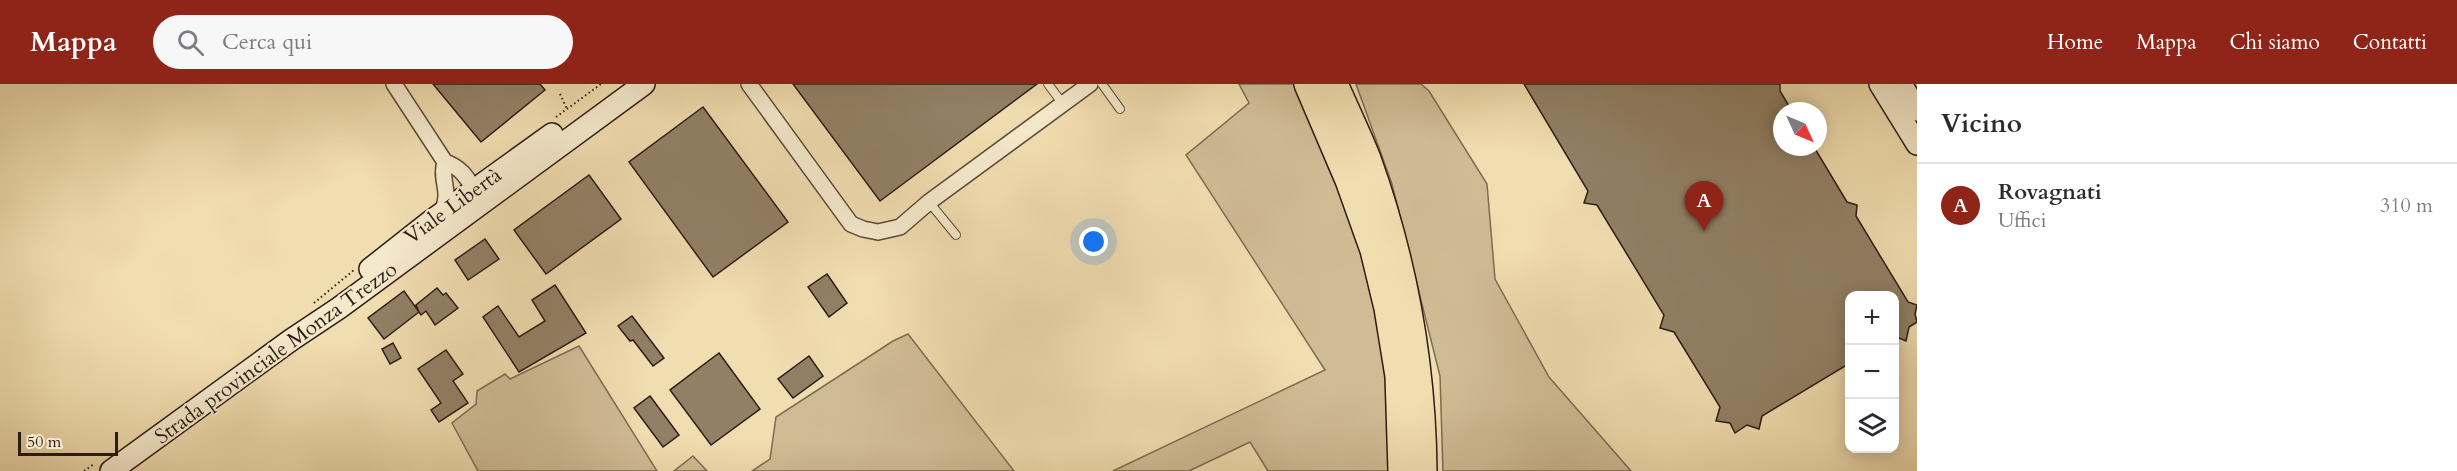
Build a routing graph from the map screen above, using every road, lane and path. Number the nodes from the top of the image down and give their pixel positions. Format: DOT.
graph roads {
  1 [pos="394,84"];
  2 [pos="601,84"];
  3 [pos="625,84"];
  4 [pos="644,84"];
  5 [pos="749,84"];
  6 [pos="1048,84"];
  7 [pos="1090,84"];
  8 [pos="1102,84"];
  9 [pos="1308,84"];
  10 [pos="1334,84"];
  11 [pos="1880,84"];
  12 [pos="1901,84"];
  13 [pos="560,94"];
  14 [pos="1063,104"];
  15 [pos="567,109"];
  16 [pos="1120,109"];
  17 [pos="1917,110"];
  18 [pos="549,122"];
  19 [pos="1917,144"];
  20 [pos="445,162"];
  21 [pos="929,202"];
  22 [pos="475,204"];
  23 [pos="440,224"];
  24 [pos="956,236"];
  25 [pos="361,264"];
  26 [pos="309,307"];
  27 [pos="291,340"];
  28 [pos="106,466"];
  29 [pos="84,471"];
  30 [pos="1402,471"];
  31 [pos="1423,471"];
  1 -- 20 [label="street"];
  2 -- 15 [label="path"];
  3 -- 22 [label="main road, Viale Libertà"];
  4 -- 22 [label="main road, Viale Libertà"];
  5 -- 21 [label="street"];
  6 -- 14 [label="lane"];
  7 -- 14 [label="street"];
  8 -- 16 [label="lane"];
  9 -- 30 [label="highway"];
  10 -- 31 [label="highway"];
  11 -- 19 [label="main road"];
  12 -- 17 [label="main road"];
  13 -- 15 [label="path"];
  14 -- 21 [label="street"];
  15 -- 18 [label="path"];
  20 -- 22 [label="street"];
  20 -- 23 [label="street"];
  21 -- 24 [label="lane"];
  22 -- 23 [label="main road, Viale Libertà"];
  23 -- 27 [label="main road, Viale Libertà"];
  25 -- 26 [label="path"];
  27 -- 28 [label="main road, Strada provinciale Monza Trezzo"];
  28 -- 29 [label="path"];
}
